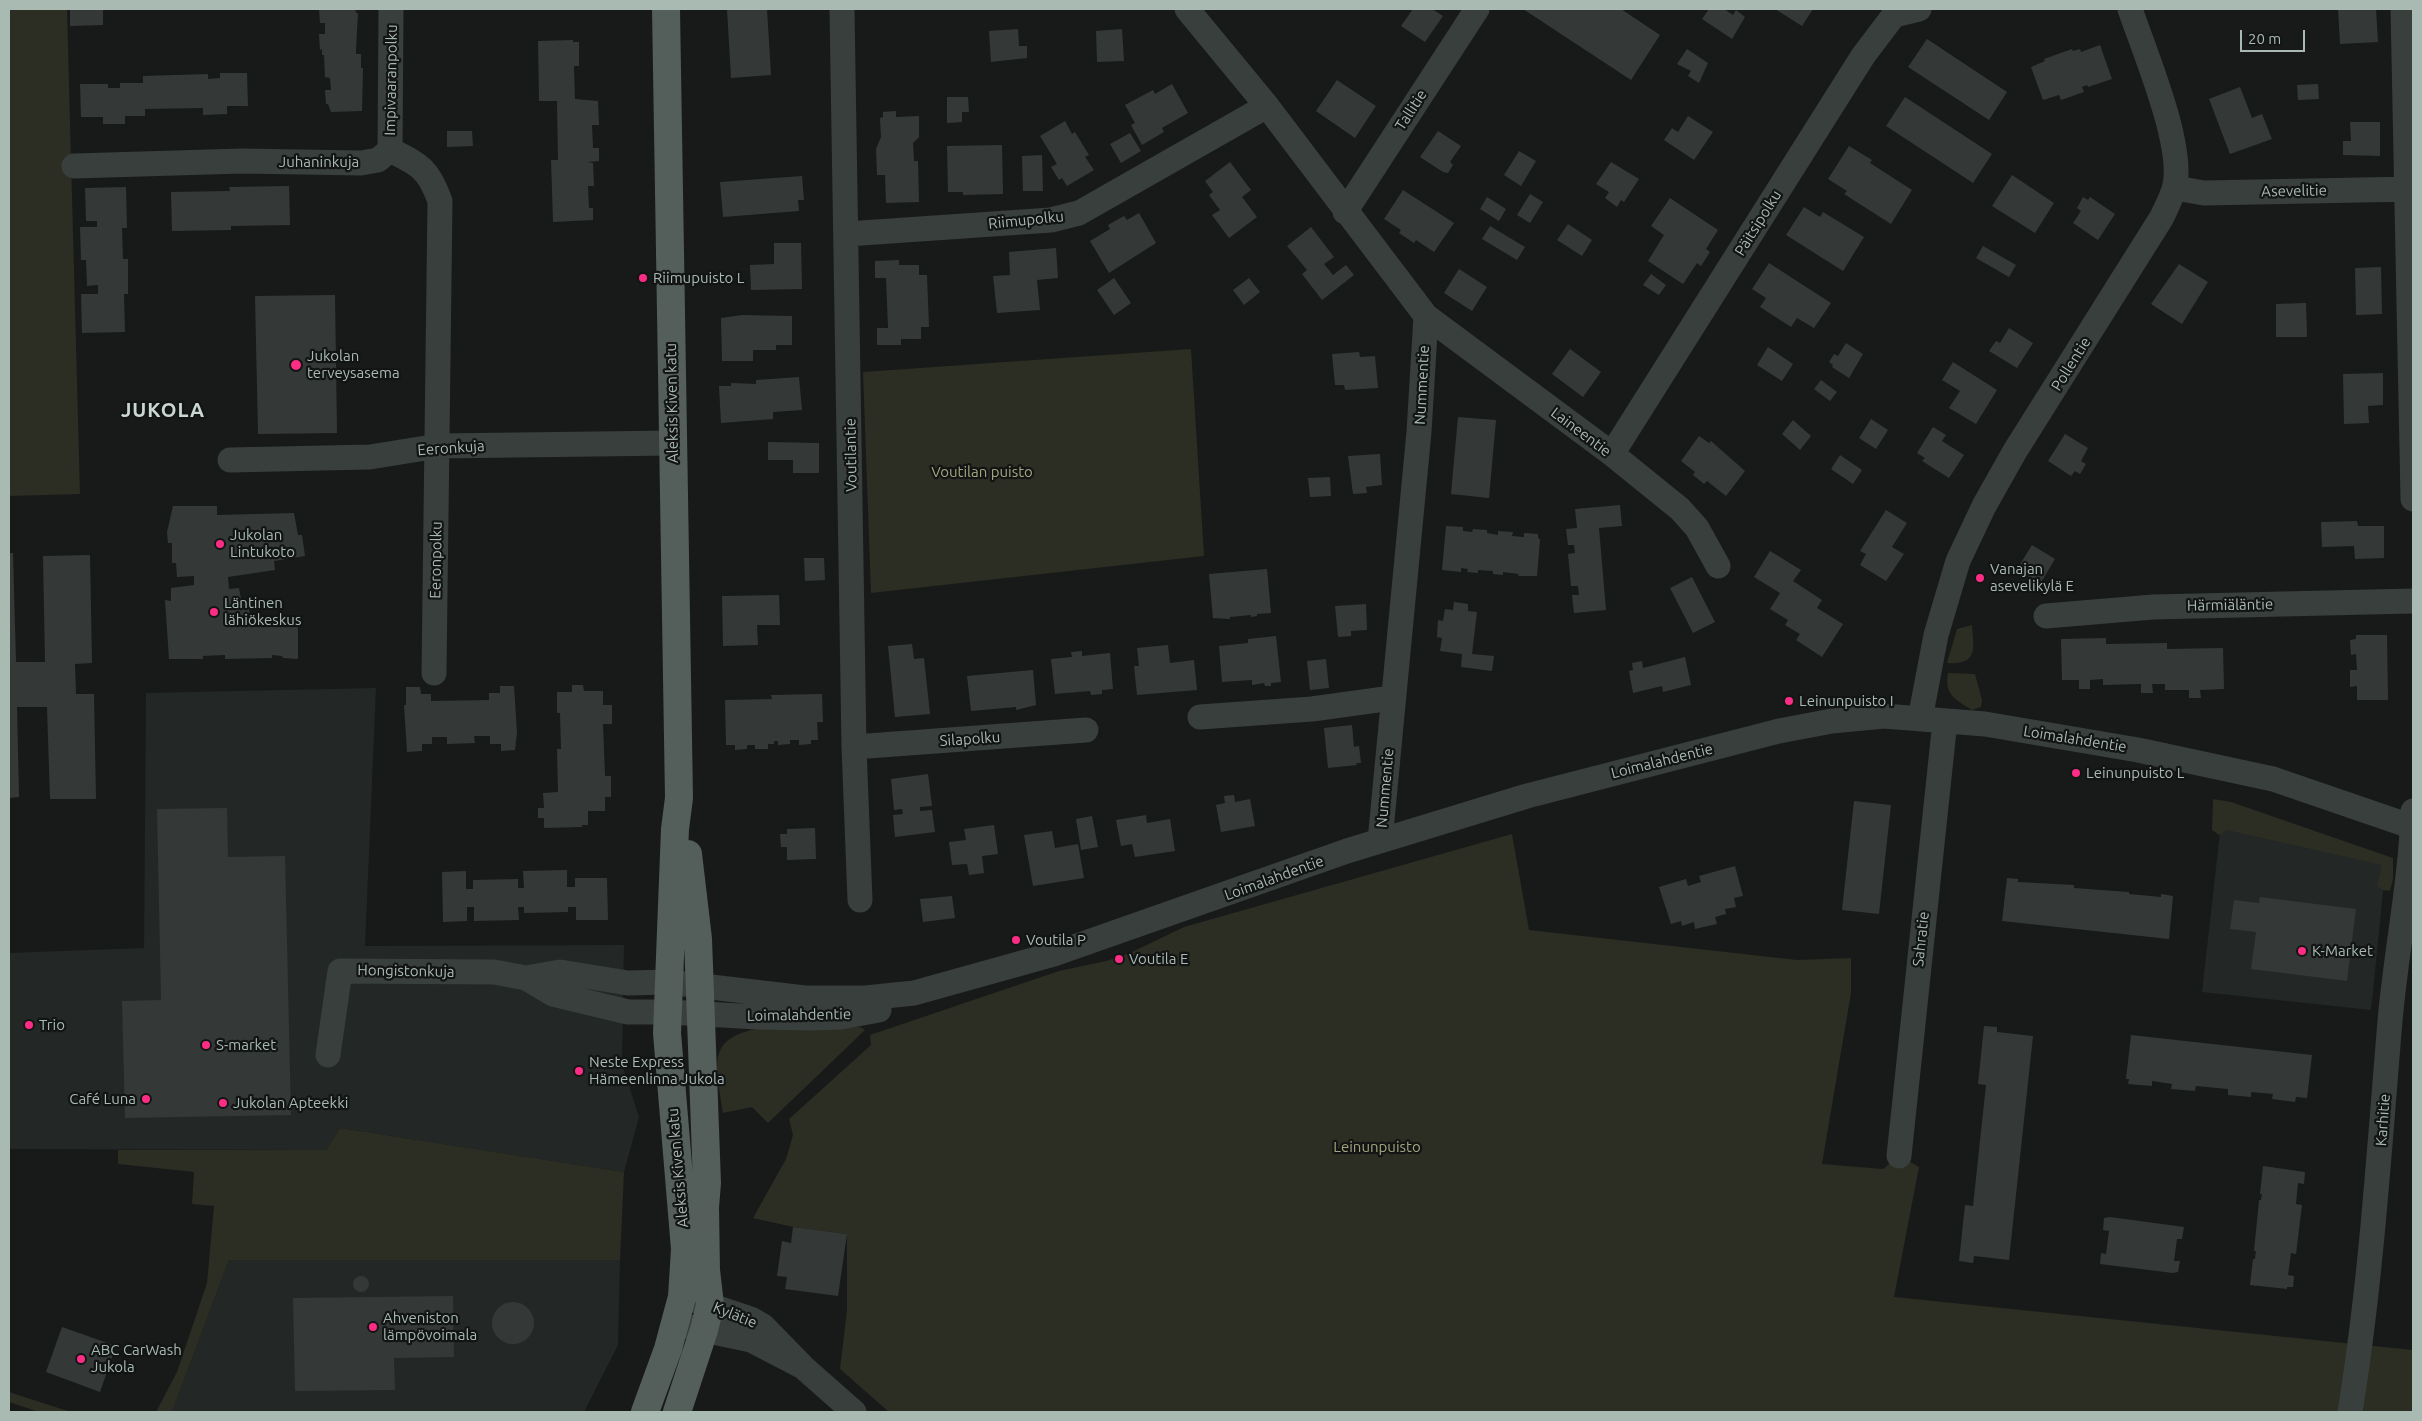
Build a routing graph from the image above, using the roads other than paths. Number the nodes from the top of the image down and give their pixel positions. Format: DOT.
graph roads {
  1 [pos="391,9"];
  2 [pos="666,9"];
  3 [pos="842,9"];
  4 [pos="1187,9"];
  5 [pos="1477,9"];
  6 [pos="1919,9"];
  7 [pos="2130,9"];
  8 [pos="2403,9"];
  9 [pos="1267,106"];
  10 [pos="390,150"];
  11 [pos="74,166"];
  12 [pos="2174,188"];
  13 [pos="2409,189"];
  14 [pos="1345,212"];
  15 [pos="847,234"];
  16 [pos="1426,316"];
  17 [pos="672,443"];
  18 [pos="438,446"];
  19 [pos="1612,454"];
  20 [pos="230,460"];
  21 [pos="2413,499"];
  22 [pos="1718,566"];
  23 [pos="2413,601"];
  24 [pos="2046,616"];
  25 [pos="434,673"];
  26 [pos="1392,698"];
  27 [pos="1200,717"];
  28 [pos="1920,719"];
  29 [pos="1945,721"];
  30 [pos="1086,730"];
  31 [pos="854,747"];
  32 [pos="679,798"];
  33 [pos="2413,811"];
  34 [pos="2413,827"];
  35 [pos="1380,841"];
  36 [pos="860,900"];
  37 [pos="526,978"];
  38 [pos="668,982"];
  39 [pos="700,985"];
  40 [pos="927,990"];
  41 [pos="668,1012"];
  42 [pos="700,1015"];
  43 [pos="328,1054"];
  44 [pos="1899,1156"];
  45 [pos="682,1297"];
  46 [pos="707,1317"];
  47 [pos="675,1324"];
  48 [pos="645,1412"];
  49 [pos="677,1412"];
  50 [pos="854,1412"];
  51 [pos="2350,1412"];
  1 -- 10 [label="street, Impivaaranpolku"];
  2 -- 17 [label="main road, Aleksis Kiven katu"];
  3 -- 15 [label="street, Voutilantie"];
  4 -- 9 [label="street"];
  5 -- 14 [label="street, Tallitie"];
  6 -- 19 [label="street, Päitsipolku"];
  7 -- 12 [label="street, Pollentie"];
  8 -- 13 [label="street"];
  9 -- 14 [label="street"];
  9 -- 15 [label="street, Riimupolku"];
  10 -- 11 [label="street, Juhaninkuja"];
  10 -- 18 [label="street"];
  12 -- 13 [label="street, Asevelitie"];
  12 -- 28 [label="street, Pollentie"];
  13 -- 21 [label="street"];
  14 -- 16 [label="street"];
  15 -- 31 [label="street, Voutilantie"];
  16 -- 19 [label="street, Laineentie"];
  16 -- 26 [label="street, Nummentie"];
  17 -- 18 [label="street, Eeronkuja"];
  17 -- 32 [label="main road, Aleksis Kiven katu"];
  18 -- 20 [label="street, Eeronkuja"];
  18 -- 25 [label="street, Eeronpolku"];
  19 -- 22 [label="street, Laineentie"];
  23 -- 24 [label="street, Härmiäläntie"];
  26 -- 27 [label="street"];
  26 -- 35 [label="street, Nummentie"];
  28 -- 29 [label="street, Loimalahdentie"];
  28 -- 35 [label="street, Loimalahdentie"];
  29 -- 34 [label="street, Loimalahdentie"];
  29 -- 44 [label="street, Sahratie"];
  30 -- 31 [label="street, Silapolku"];
  31 -- 36 [label="street, Voutilantie"];
  32 -- 38 [label="main road, Aleksis Kiven katu"];
  32 -- 39 [label="main road, Aleksis Kiven katu"];
  33 -- 34 [label="street, Karhitie"];
  34 -- 51 [label="street, Karhitie"];
  35 -- 40 [label="street, Loimalahdentie"];
  37 -- 38 [label="street, Hongistonkuja"];
  37 -- 41 [label="street, Hongistonkuja"];
  37 -- 43 [label="street, Hongistonkuja"];
  38 -- 39 [label="street, Loimalahdentie"];
  38 -- 41 [label="main road, Aleksis Kiven katu"];
  39 -- 40 [label="street, Loimalahdentie"];
  39 -- 42 [label="main road, Aleksis Kiven katu"];
  40 -- 42 [label="street, Loimalahdentie"];
  41 -- 42 [label="street, Loimalahdentie"];
  41 -- 45 [label="main road, Aleksis Kiven katu"];
  42 -- 46 [label="main road, Aleksis Kiven katu"];
  45 -- 46 [label="street, Kylätie"];
  45 -- 47 [label="main road, Aleksis Kiven katu"];
  46 -- 47 [label="street, Kylätie"];
  46 -- 49 [label="main road, Aleksis Kiven katu"];
  46 -- 50 [label="street, Kylätie"];
  47 -- 48 [label="main road, Aleksis Kiven katu"];
}
